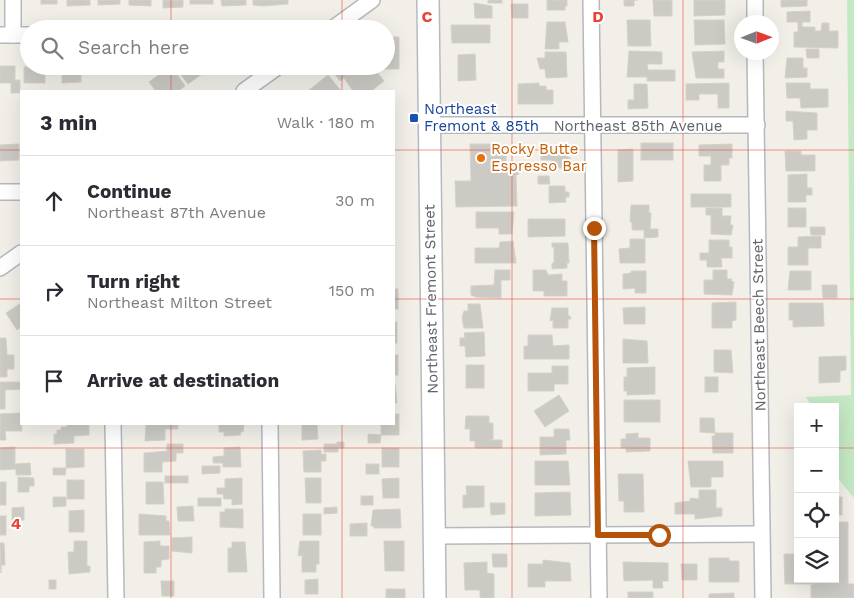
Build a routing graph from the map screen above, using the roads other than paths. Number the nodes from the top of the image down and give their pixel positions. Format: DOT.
graph roads {
  1 [pos="12,0"];
  2 [pos="372,0"];
  3 [pos="428,0"];
  4 [pos="591,0"];
  5 [pos="755,0"];
  6 [pos="755,15"];
  7 [pos="344,20"];
  8 [pos="6,35"];
  9 [pos="20,35"];
  10 [pos="756,60"];
  11 [pos="270,75"];
  12 [pos="258,87"];
  13 [pos="429,125"];
  14 [pos="757,125"];
  15 [pos="593,126"];
  16 [pos="0,192"];
  17 [pos="20,192"];
  18 [pos="20,253"];
  19 [pos="0,268"];
  20 [pos="113,425"];
  21 [pos="270,425"];
  22 [pos="762,534"];
  23 [pos="598,535"];
  24 [pos="434,536"];
  25 [pos="116,598"];
  26 [pos="272,598"];
  27 [pos="435,598"];
  28 [pos="599,598"];
  29 [pos="763,598"];
  1 -- 8 [label="street"];
  2 -- 7 [label="street"];
  3 -- 13 [label="street, Northeast Fremont Street"];
  4 -- 15 [label="street"];
  5 -- 6 [label="street"];
  8 -- 9 [label="street"];
  10 -- 14 [label="street, Northeast Beech Street"];
  11 -- 12 [label="street"];
  13 -- 15 [label="street, Northeast 85th Avenue"];
  13 -- 24 [label="street, Northeast Fremont Street"];
  14 -- 15 [label="street, Northeast 85th Avenue"];
  14 -- 22 [label="street, Northeast Beech Street"];
  15 -- 23 [label="street"];
  16 -- 17 [label="street"];
  18 -- 19 [label="street"];
  20 -- 25 [label="street"];
  21 -- 26 [label="street"];
  22 -- 23 [label="street"];
  22 -- 29 [label="street, Northeast Beech Street"];
  23 -- 24 [label="street"];
  23 -- 28 [label="street"];
  24 -- 27 [label="street, Northeast Fremont Street"];
}
